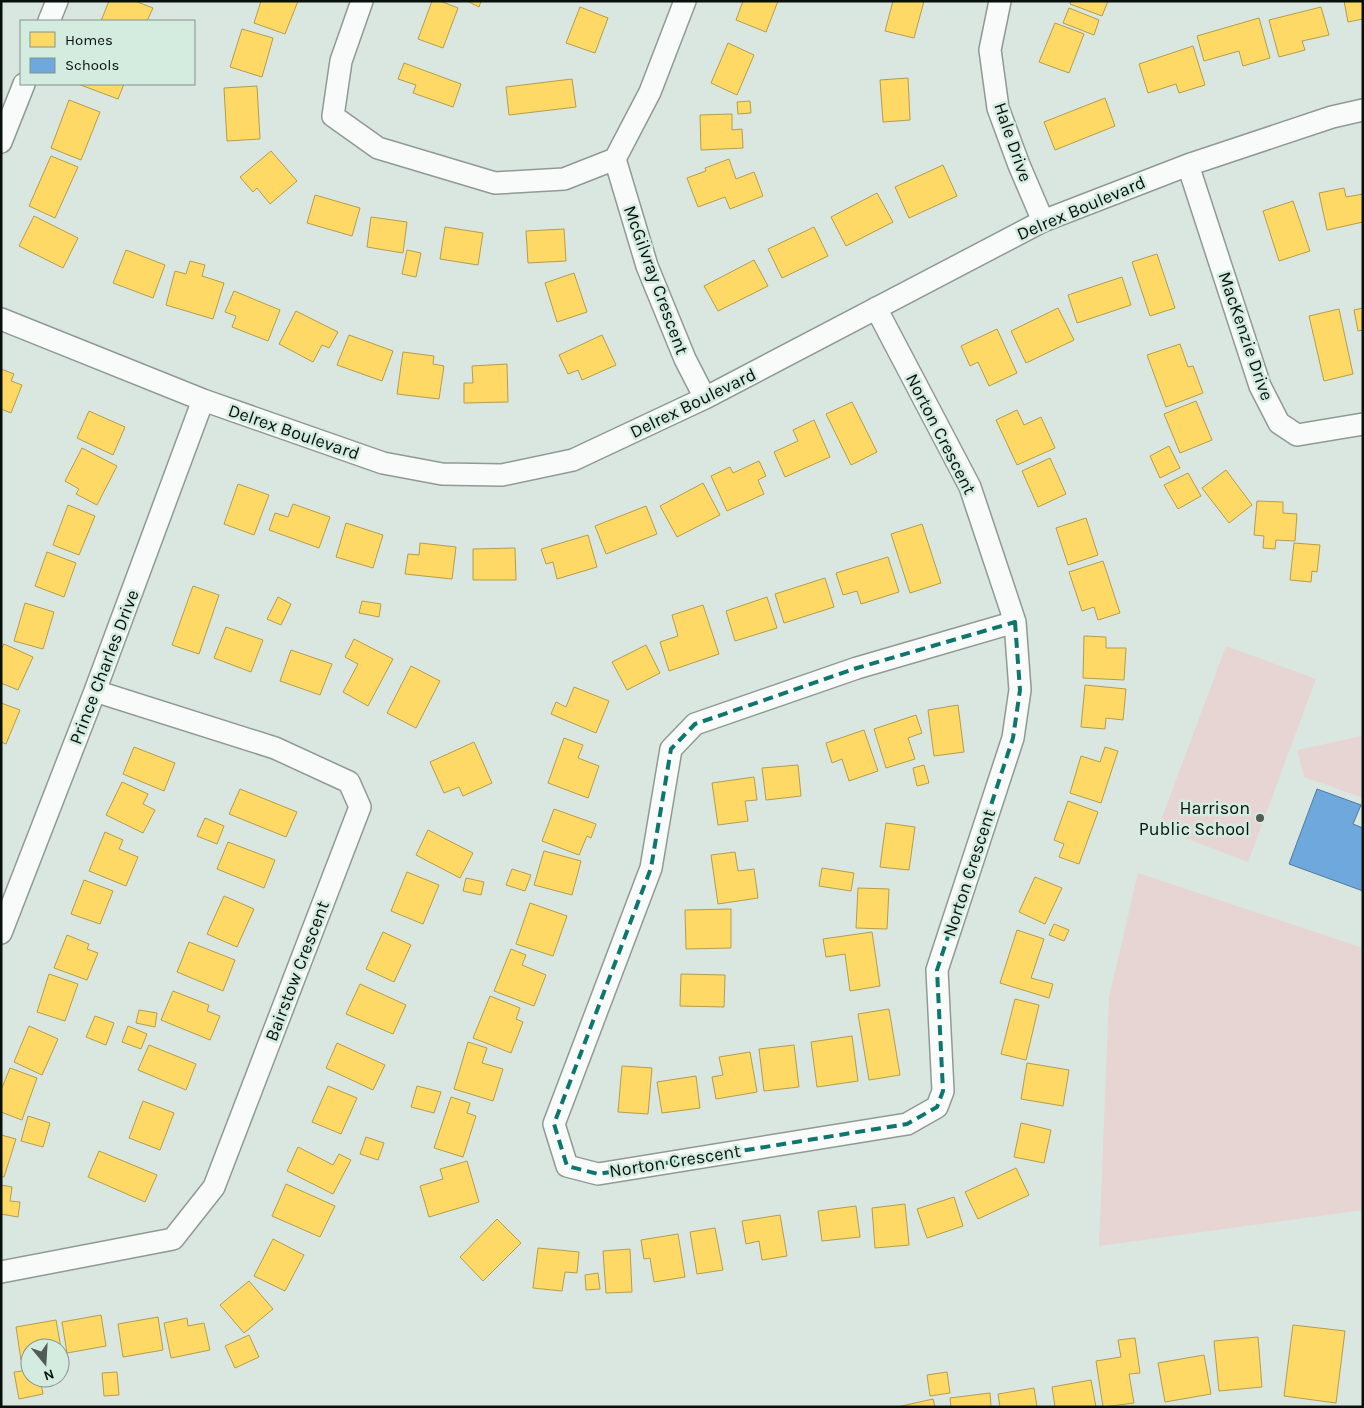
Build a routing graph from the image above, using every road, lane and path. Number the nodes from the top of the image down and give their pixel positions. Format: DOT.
graph roads {
  1 [pos="57,1"];
  2 [pos="362,1"];
  3 [pos="685,1"];
  4 [pos="1000,1"];
  5 [pos="49,20"];
  6 [pos="24,85"];
  7 [pos="1363,110"];
  8 [pos="1,142"];
  9 [pos="615,159"];
  10 [pos="1188,165"];
  11 [pos="1043,221"];
  12 [pos="876,308"];
  13 [pos="1,319"];
  14 [pos="705,398"];
  15 [pos="202,400"];
  16 [pos="1363,424"];
  17 [pos="1015,622"];
  18 [pos="95,692"];
  19 [pos="1,933"];
  20 [pos="1,1272"];
  1 -- 5 [label="street"];
  2 -- 9 [label="street"];
  3 -- 9 [label="street"];
  4 -- 11 [label="street, Hale Drive"];
  6 -- 8 [label="street"];
  7 -- 10 [label="street, Delrex Boulevard"];
  9 -- 14 [label="street, McGilvray Crescent"];
  10 -- 11 [label="street, Delrex Boulevard"];
  10 -- 16 [label="street, MacKenzie Drive"];
  11 -- 12 [label="street, Delrex Boulevard"];
  12 -- 14 [label="street, Delrex Boulevard"];
  12 -- 17 [label="street, Norton Crescent"];
  13 -- 15 [label="street, Delrex Boulevard"];
  14 -- 15 [label="street, Delrex Boulevard"];
  15 -- 18 [label="street, Prince Charles Drive"];
  17 -- 17 [label="street, Norton Crescent"];
  18 -- 19 [label="street, Prince Charles Drive"];
  18 -- 20 [label="street, Bairstow Crescent"];
}
